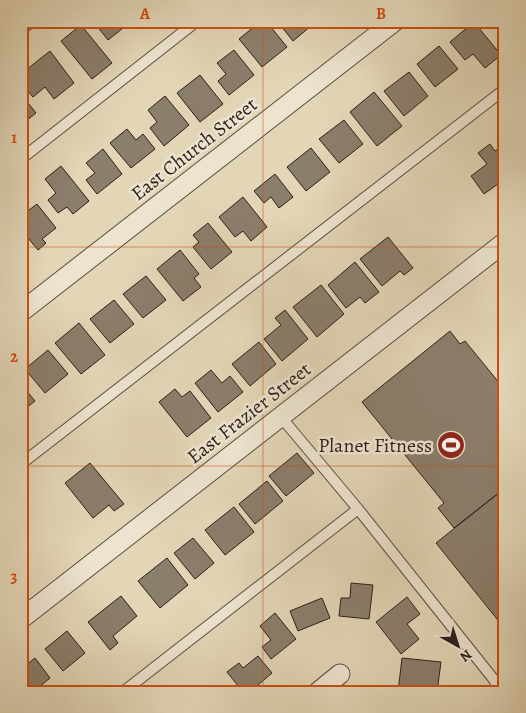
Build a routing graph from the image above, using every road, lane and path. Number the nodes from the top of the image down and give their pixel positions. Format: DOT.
graph roads {
  1 [pos="24,21"];
  2 [pos="197,21"];
  3 [pos="395,21"];
  4 [pos="21,24"];
  5 [pos="505,88"];
  6 [pos="21,159"];
  7 [pos="505,242"];
  8 [pos="21,312"];
  9 [pos="281,417"];
  10 [pos="21,464"];
  11 [pos="358,509"];
  12 [pos="21,619"];
  13 [pos="340,674"];
  14 [pos="123,692"];
  15 [pos="318,692"];
  16 [pos="497,692"];
  1 -- 4 [label="street"];
  2 -- 6 [label="lane"];
  3 -- 8 [label="street, East Church Street"];
  5 -- 10 [label="lane"];
  7 -- 9 [label="street, East Frazier Street"];
  9 -- 11 [label="lane"];
  9 -- 12 [label="street, East Frazier Street"];
  11 -- 14 [label="lane"];
  11 -- 16 [label="lane"];
  13 -- 15 [label="street"];
}
